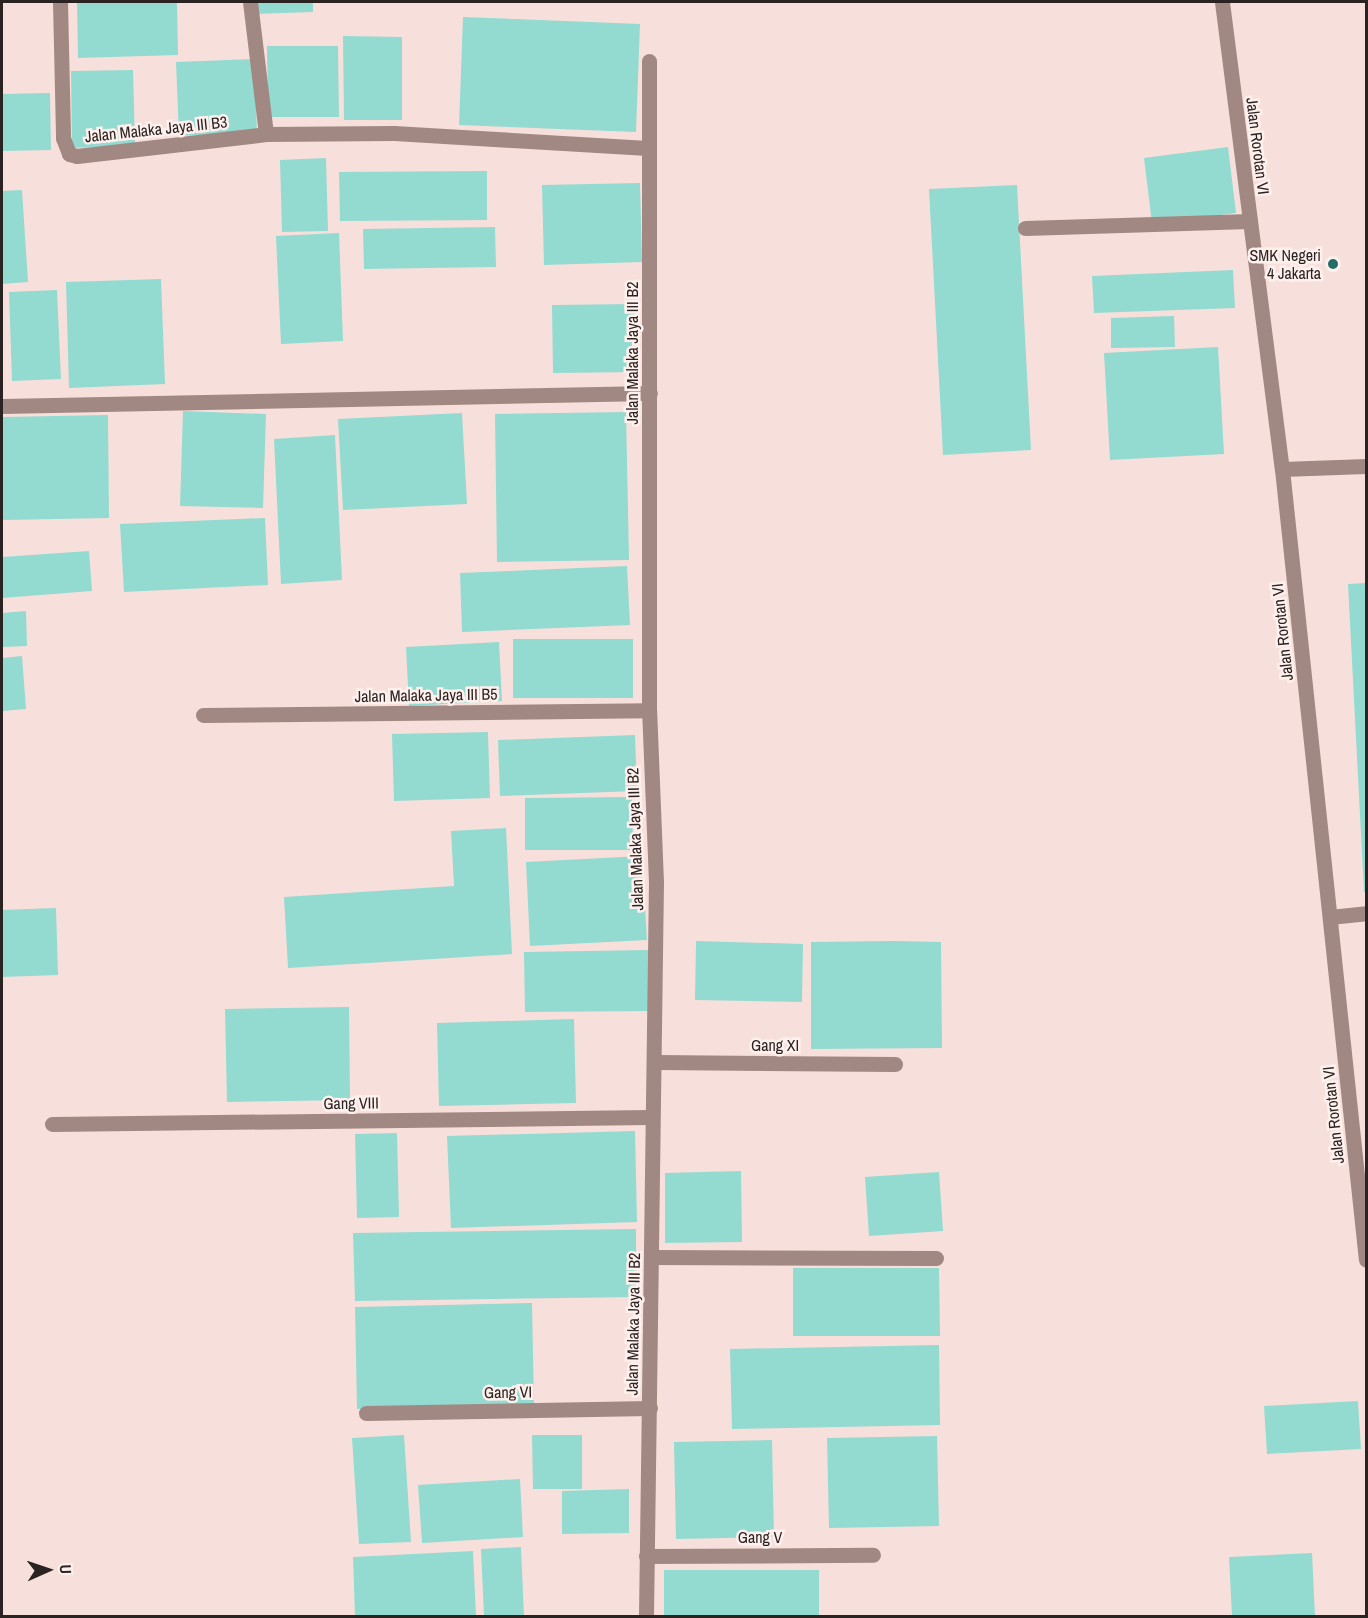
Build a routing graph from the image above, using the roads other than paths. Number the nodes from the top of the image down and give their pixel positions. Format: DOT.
graph roads {
  1 [pos="60,2"];
  2 [pos="250,2"];
  3 [pos="1222,2"];
  4 [pos="649,61"];
  5 [pos="266,134"];
  6 [pos="648,148"];
  7 [pos="1250,221"];
  8 [pos="1025,228"];
  9 [pos="650,393"];
  10 [pos="2,406"];
  11 [pos="1366,466"];
  12 [pos="1282,469"];
  13 [pos="649,711"];
  14 [pos="203,715"];
  15 [pos="1366,913"];
  16 [pos="1330,917"];
  17 [pos="655,1062"];
  18 [pos="895,1064"];
  19 [pos="651,1117"];
  20 [pos="52,1124"];
  21 [pos="652,1257"];
  22 [pos="936,1258"];
  23 [pos="1366,1260"];
  24 [pos="650,1408"];
  25 [pos="366,1413"];
  26 [pos="873,1555"];
  27 [pos="646,1556"];
  28 [pos="646,1617"];
  1 -- 5 [label="street, Jalan Malaka Jaya III B3"];
  2 -- 5 [label="street"];
  3 -- 7 [label="street, Jalan Rorotan VI"];
  4 -- 6 [label="street, Jalan Malaka Jaya III B2"];
  5 -- 6 [label="street"];
  6 -- 9 [label="street, Jalan Malaka Jaya III B2"];
  7 -- 8 [label="street"];
  7 -- 12 [label="street, Jalan Rorotan VI"];
  9 -- 10 [label="street"];
  9 -- 13 [label="street, Jalan Malaka Jaya III B2"];
  11 -- 12 [label="street"];
  12 -- 16 [label="street, Jalan Rorotan VI"];
  13 -- 14 [label="street, Jalan Malaka Jaya III B5"];
  13 -- 17 [label="street, Jalan Malaka Jaya III B2"];
  15 -- 16 [label="street"];
  16 -- 23 [label="street, Jalan Rorotan VI"];
  17 -- 18 [label="street, Gang XI"];
  17 -- 19 [label="street, Jalan Malaka Jaya III B2"];
  19 -- 20 [label="street, Gang VIII"];
  19 -- 21 [label="street, Jalan Malaka Jaya III B2"];
  21 -- 22 [label="street"];
  21 -- 24 [label="street, Jalan Malaka Jaya III B2"];
  24 -- 25 [label="street, Gang VI"];
  24 -- 27 [label="street, Jalan Malaka Jaya III B2"];
  26 -- 27 [label="street, Gang V"];
  27 -- 28 [label="street, Jalan Malaka Jaya III B2"];
}
